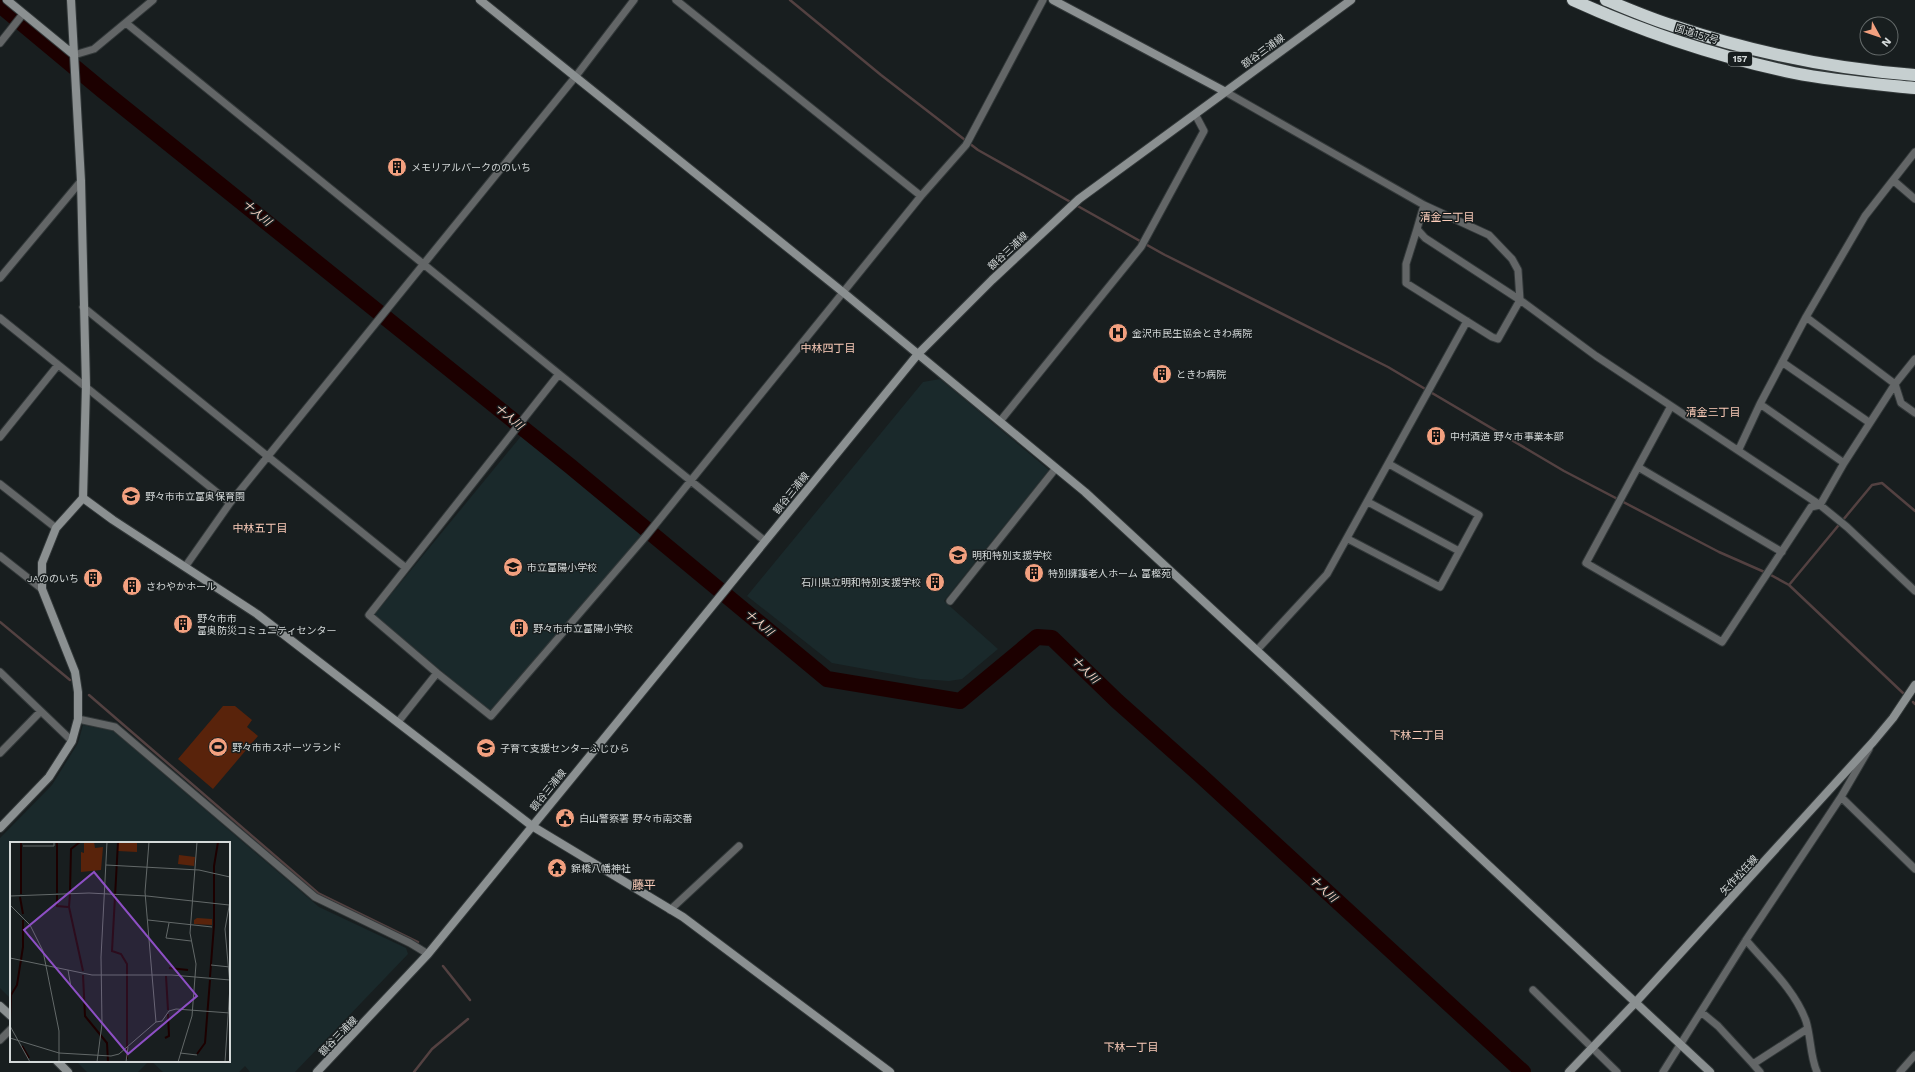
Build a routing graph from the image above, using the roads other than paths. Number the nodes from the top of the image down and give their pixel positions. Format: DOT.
graph roads {
  1 [pos="7,0"];
  2 [pos="71,0"];
  3 [pos="153,0"];
  4 [pos="480,0"];
  5 [pos="634,0"];
  6 [pos="676,0"];
  7 [pos="1042,0"];
  8 [pos="1053,0"];
  9 [pos="1351,0"];
  10 [pos="1573,0"];
  11 [pos="1606,0"];
  12 [pos="20,19"];
  13 [pos="126,23"];
  14 [pos="0,43"];
  15 [pos="74,57"];
  16 [pos="1915,75"];
  17 [pos="576,76"];
  18 [pos="1915,88"];
  19 [pos="1224,91"];
  20 [pos="1195,114"];
  21 [pos="1915,152"];
  22 [pos="81,180"];
  23 [pos="1894,181"];
  24 [pos="921,196"];
  25 [pos="1915,199"];
  26 [pos="1424,205"];
  27 [pos="1417,229"];
  28 [pos="423,264"];
  29 [pos="0,278"];
  30 [pos="844,293"];
  31 [pos="1520,300"];
  32 [pos="83,307"];
  33 [pos="1806,317"];
  34 [pos="0,318"];
  35 [pos="1467,321"];
  36 [pos="918,354"];
  37 [pos="1915,359"];
  38 [pos="1782,362"];
  39 [pos="58,365"];
  40 [pos="559,374"];
  41 [pos="1895,384"];
  42 [pos="86,386"];
  43 [pos="1760,404"];
  44 [pos="1672,406"];
  45 [pos="1915,413"];
  46 [pos="1001,420"];
  47 [pos="1870,423"];
  48 [pos="0,437"];
  49 [pos="1739,449"];
  50 [pos="268,456"];
  51 [pos="1844,463"];
  52 [pos="1389,464"];
  53 [pos="1638,467"];
  54 [pos="1056,468"];
  55 [pos="692,481"];
  56 [pos="0,484"];
  57 [pos="83,498"];
  58 [pos="1368,502"];
  59 [pos="230,503"];
  60 [pos="1820,505"];
  61 [pos="56,528"];
  62 [pos="1348,539"];
  63 [pos="765,541"];
  64 [pos="1459,551"];
  65 [pos="1782,552"];
  66 [pos="0,556"];
  67 [pos="185,567"];
  68 [pos="406,568"];
  69 [pos="42,589"];
  70 [pos="1915,591"];
  71 [pos="950,601"];
  72 [pos="1256,650"];
  73 [pos="437,673"];
  74 [pos="1,676"];
  75 [pos="1915,685"];
  76 [pos="40,712"];
  77 [pos="78,719"];
  78 [pos="398,722"];
  79 [pos="72,741"];
  80 [pos="1873,742"];
  81 [pos="0,753"];
  82 [pos="1841,797"];
  83 [pos="532,826"];
  84 [pos="0,828"];
  85 [pos="739,846"];
  86 [pos="1915,868"];
  87 [pos="670,910"];
  88 [pos="1746,940"];
  89 [pos="428,954"];
  90 [pos="1533,990"];
  91 [pos="1635,1003"];
  92 [pos="0,1006"];
  93 [pos="1701,1012"];
  94 [pos="10,1015"];
  95 [pos="1807,1029"];
  96 [pos="10,1030"];
  97 [pos="0,1040"];
  98 [pos="1681,1044"];
  99 [pos="1591,1048"];
  100 [pos="1915,1055"];
  101 [pos="58,1062"];
  102 [pos="1753,1064"];
  103 [pos="68,1072"];
  104 [pos="317,1072"];
  105 [pos="890,1072"];
  106 [pos="1569,1072"];
  107 [pos="1617,1072"];
  108 [pos="1663,1072"];
  109 [pos="1710,1072"];
  110 [pos="1760,1072"];
  111 [pos="1817,1072"];
  112 [pos="1900,1072"];
  1 -- 12 [label="street"];
  2 -- 15 [label="street"];
  3 -- 13 [label="street"];
  4 -- 17 [label="street"];
  5 -- 17 [label="street"];
  6 -- 24 [label="street"];
  7 -- 24 [label="street"];
  8 -- 19 [label="street"];
  9 -- 19 [label="street, 額谷三浦線"];
  10 -- 18 [label="highway, 国道157号 / 157"];
  11 -- 16 [label="highway, 国道157号 / 157"];
  12 -- 14 [label="street"];
  12 -- 15 [label="street"];
  13 -- 15 [label="street"];
  13 -- 28 [label="street"];
  15 -- 22 [label="street"];
  17 -- 28 [label="street"];
  17 -- 30 [label="street"];
  19 -- 20 [label="street, 額谷三浦線"];
  19 -- 26 [label="street"];
  20 -- 36 [label="street, 額谷三浦線"];
  20 -- 46 [label="street"];
  21 -- 23 [label="street"];
  22 -- 29 [label="street"];
  22 -- 32 [label="street"];
  23 -- 25 [label="street"];
  23 -- 33 [label="street"];
  24 -- 30 [label="street"];
  26 -- 27 [label="street"];
  26 -- 31 [label="street"];
  27 -- 31 [label="street"];
  27 -- 35 [label="street"];
  28 -- 40 [label="street"];
  28 -- 50 [label="street"];
  30 -- 36 [label="street"];
  30 -- 55 [label="street"];
  31 -- 35 [label="street"];
  31 -- 44 [label="street"];
  32 -- 42 [label="street"];
  32 -- 50 [label="street"];
  33 -- 38 [label="street"];
  33 -- 41 [label="street"];
  34 -- 39 [label="street"];
  35 -- 52 [label="street"];
  36 -- 46 [label="street"];
  36 -- 63 [label="street, 額谷三浦線"];
  37 -- 41 [label="street"];
  38 -- 43 [label="street"];
  38 -- 47 [label="street"];
  39 -- 42 [label="street"];
  39 -- 48 [label="street"];
  40 -- 55 [label="street"];
  40 -- 68 [label="street"];
  41 -- 45 [label="street"];
  41 -- 47 [label="street"];
  42 -- 57 [label="street"];
  42 -- 59 [label="street"];
  43 -- 49 [label="street"];
  43 -- 51 [label="street"];
  44 -- 49 [label="street"];
  44 -- 53 [label="street"];
  46 -- 54 [label="street"];
  47 -- 51 [label="street"];
  49 -- 60 [label="street"];
  50 -- 59 [label="street"];
  50 -- 68 [label="street"];
  51 -- 60 [label="street"];
  52 -- 58 [label="street"];
  52 -- 64 [label="street"];
  53 -- 65 [label="street"];
  53 -- 65 [label="street"];
  54 -- 71 [label="street"];
  54 -- 72 [label="street"];
  55 -- 63 [label="street"];
  55 -- 73 [label="street"];
  56 -- 61 [label="street"];
  57 -- 61 [label="street"];
  57 -- 67 [label="street"];
  58 -- 62 [label="street"];
  58 -- 64 [label="street"];
  59 -- 67 [label="street"];
  60 -- 65 [label="street"];
  60 -- 70 [label="street"];
  61 -- 69 [label="street"];
  62 -- 64 [label="street"];
  62 -- 72 [label="street"];
  63 -- 83 [label="street, 額谷三浦線"];
  66 -- 69 [label="street"];
  67 -- 78 [label="street"];
  68 -- 73 [label="street"];
  69 -- 77 [label="street"];
  72 -- 91 [label="street"];
  73 -- 78 [label="street"];
  74 -- 76 [label="street"];
  75 -- 80 [label="street, 矢作松任線"];
  76 -- 79 [label="street"];
  76 -- 81 [label="street"];
  77 -- 79 [label="street"];
  77 -- 89 [label="street"];
  78 -- 83 [label="street"];
  79 -- 84 [label="street"];
  80 -- 82 [label="street"];
  80 -- 91 [label="street, 矢作松任線"];
  82 -- 86 [label="street"];
  82 -- 88 [label="street"];
  83 -- 87 [label="street"];
  83 -- 89 [label="street, 額谷三浦線"];
  85 -- 87 [label="street"];
  87 -- 105 [label="street"];
  88 -- 93 [label="street"];
  88 -- 95 [label="street"];
  89 -- 104 [label="street, 額谷三浦線"];
  90 -- 99 [label="street"];
  91 -- 98 [label="street"];
  91 -- 99 [label="street, 矢作松任線"];
  92 -- 94 [label="street"];
  93 -- 98 [label="street"];
  93 -- 102 [label="street"];
  95 -- 102 [label="street"];
  95 -- 111 [label="street"];
  96 -- 97 [label="street"];
  98 -- 108 [label="street"];
  98 -- 109 [label="street"];
  99 -- 106 [label="street, 矢作松任線"];
  99 -- 107 [label="street"];
  100 -- 112 [label="street"];
  101 -- 103 [label="street"];
  102 -- 110 [label="street"];
}
